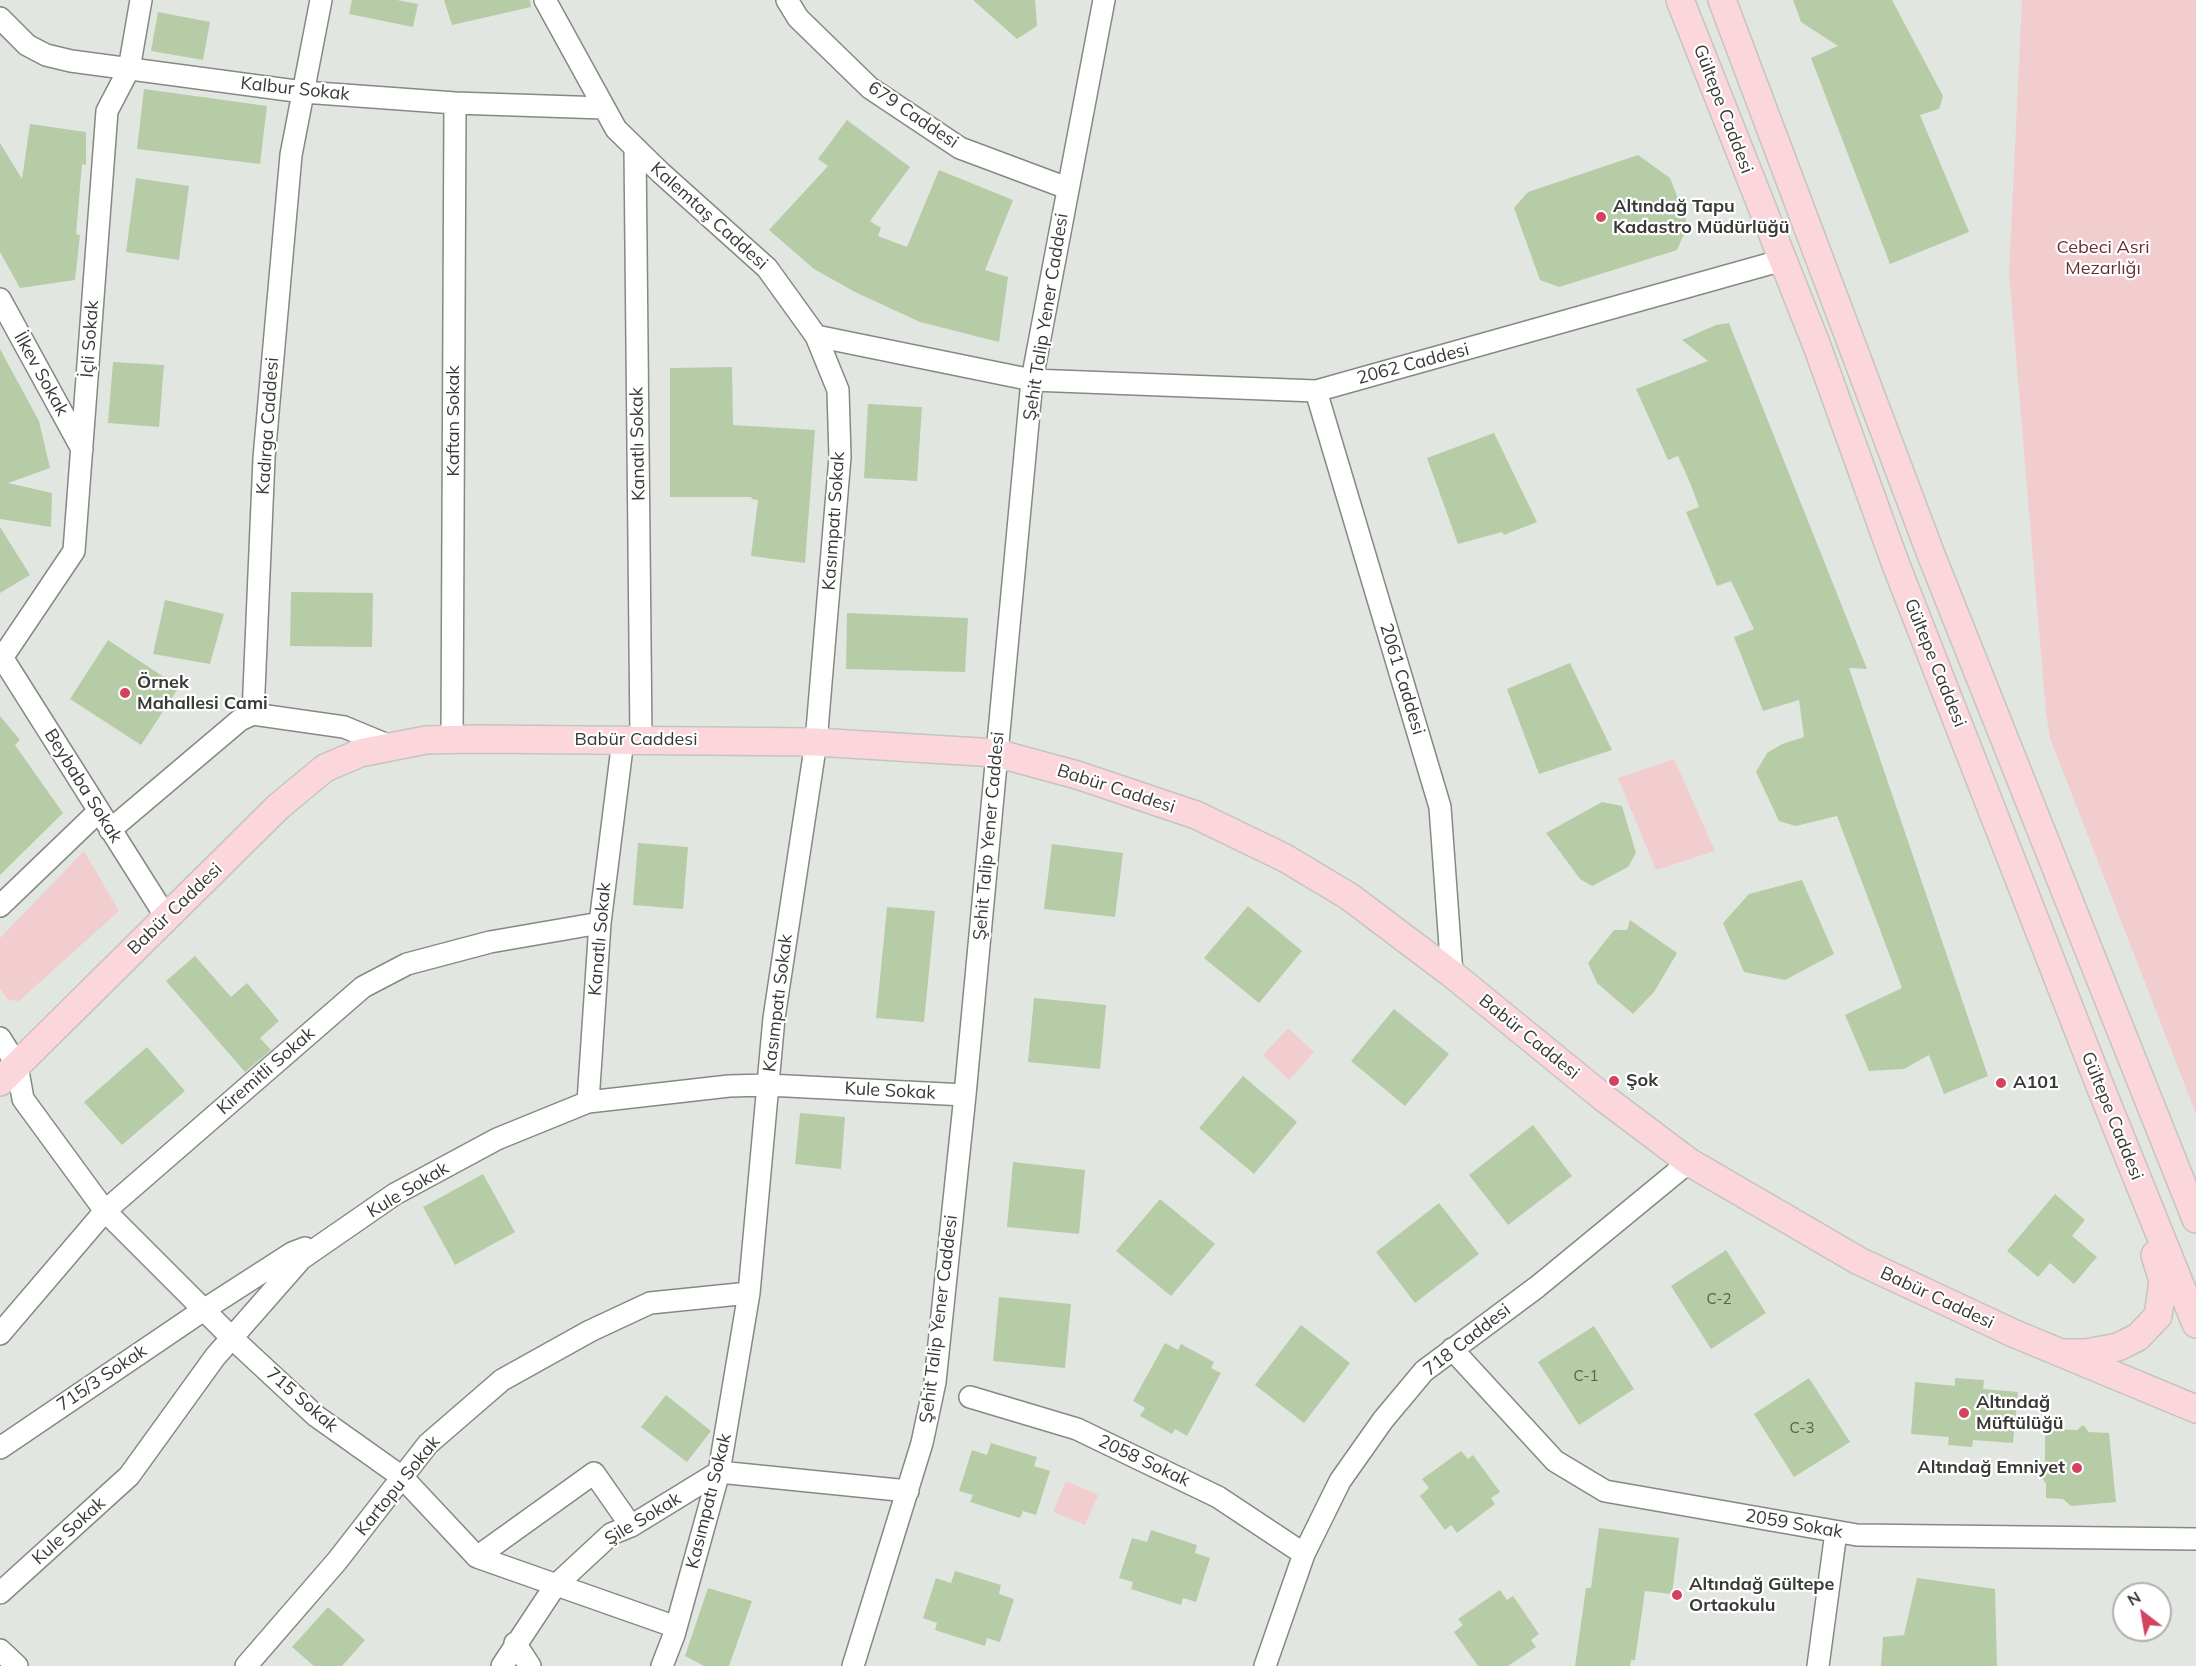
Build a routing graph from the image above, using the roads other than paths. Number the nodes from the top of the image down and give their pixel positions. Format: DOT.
graph roads {
  1 [pos="141,0"];
  2 [pos="321,0"];
  3 [pos="545,0"];
  4 [pos="787,0"];
  5 [pos="1680,0"];
  6 [pos="1722,0"];
  7 [pos="1102,3"];
  8 [pos="0,18"];
  9 [pos="129,69"];
  10 [pos="303,92"];
  11 [pos="455,103"];
  12 [pos="604,108"];
  13 [pos="635,148"];
  14 [pos="1067,188"];
  15 [pos="1783,260"];
  16 [pos="0,299"];
  17 [pos="816,336"];
  18 [pos="1032,380"];
  19 [pos="1316,390"];
  20 [pos="82,449"];
  21 [pos="1,658"];
  22 [pos="253,714"];
  23 [pos="453,739"];
  24 [pos="632,740"];
  25 [pos="816,742"];
  26 [pos="390,746"];
  27 [pos="996,753"];
  28 [pos="99,811"];
  29 [pos="110,830"];
  30 [pos="0,906"];
  31 [pos="166,917"];
  32 [pos="600,923"];
  33 [pos="1452,974"];
  34 [pos="0,1038"];
  35 [pos="9,1073"];
  36 [pos="768,1085"];
  37 [pos="965,1095"];
  38 [pos="588,1102"];
  39 [pos="1689,1162"];
  40 [pos="105,1211"];
  41 [pos="2196,1219"];
  42 [pos="338,1234"];
  43 [pos="2160,1236"];
  44 [pos="749,1293"];
  45 [pos="205,1309"];
  46 [pos="2196,1324"];
  47 [pos="0,1334"];
  48 [pos="232,1338"];
  49 [pos="1452,1349"];
  50 [pos="2061,1353"];
  51 [pos="970,1397"];
  52 [pos="2196,1409"];
  53 [pos="0,1448"];
  54 [pos="719,1472"];
  55 [pos="402,1477"];
  56 [pos="908,1491"];
  57 [pos="631,1526"];
  58 [pos="1836,1532"];
  59 [pos="2196,1539"];
  60 [pos="1304,1554"];
  61 [pos="477,1557"];
  62 [pos="555,1586"];
  63 [pos="0,1593"];
  64 [pos="676,1626"];
  65 [pos="515,1643"];
  66 [pos="0,1650"];
  67 [pos="17,1666"];
  68 [pos="246,1666"];
  69 [pos="502,1666"];
  70 [pos="530,1666"];
  71 [pos="663,1666"];
  72 [pos="853,1666"];
  73 [pos="1265,1666"];
  74 [pos="1818,1666"];
  1 -- 9 [label="street, İçli Sokak"];
  2 -- 10 [label="street, Kadırga Caddesi"];
  3 -- 12 [label="street, Kalemtaş Caddesi"];
  4 -- 14 [label="street, 679 Caddesi"];
  5 -- 15 [label="main road, Gültepe Caddesi"];
  6 -- 41 [label="main road, Gültepe Caddesi"];
  7 -- 14 [label="street, Şehit Talip Yener Caddesi"];
  8 -- 9 [label="street, Kalbur Sokak"];
  9 -- 10 [label="street, Kalbur Sokak"];
  9 -- 20 [label="street, İçli Sokak"];
  10 -- 11 [label="street, Kalbur Sokak"];
  10 -- 22 [label="street, Kadırga Caddesi"];
  11 -- 12 [label="street, Kalbur Sokak"];
  11 -- 23 [label="street, Kaftan Sokak"];
  12 -- 13 [label="street, Kalemtaş Caddesi"];
  13 -- 17 [label="street, Kalemtaş Caddesi"];
  13 -- 24 [label="street, Kanatlı Sokak"];
  14 -- 18 [label="street, Şehit Talip Yener Caddesi"];
  15 -- 19 [label="street, 2062 Caddesi"];
  15 -- 43 [label="main road, Gültepe Caddesi"];
  16 -- 20 [label="street, İlkev Sokak"];
  17 -- 18 [label="street"];
  17 -- 25 [label="street, Kasımpatı Sokak"];
  18 -- 19 [label="street, 2062 Caddesi"];
  18 -- 27 [label="street, Şehit Talip Yener Caddesi"];
  19 -- 33 [label="street, 2061 Caddesi"];
  20 -- 21 [label="street, İçli Sokak"];
  21 -- 28 [label="street, Beybaba Sokak"];
  22 -- 26 [label="street"];
  22 -- 29 [label="street"];
  23 -- 24 [label="main road, Babür Caddesi"];
  23 -- 26 [label="main road, Babür Caddesi"];
  24 -- 25 [label="main road, Babür Caddesi"];
  24 -- 32 [label="street, Kanatlı Sokak"];
  25 -- 27 [label="main road, Babür Caddesi"];
  25 -- 36 [label="street, Kasımpatı Sokak"];
  26 -- 31 [label="main road, Babür Caddesi"];
  27 -- 33 [label="main road, Babür Caddesi"];
  27 -- 37 [label="street, Şehit Talip Yener Caddesi"];
  28 -- 29 [label="street, Beybaba Sokak"];
  28 -- 30 [label="street"];
  29 -- 31 [label="street, Beybaba Sokak"];
  31 -- 35 [label="main road, Babür Caddesi"];
  32 -- 38 [label="street, Kanatlı Sokak"];
  32 -- 40 [label="street, Kiremitli Sokak"];
  33 -- 39 [label="main road, Babür Caddesi"];
  34 -- 35 [label="street"];
  35 -- 40 [label="street, 715 Sokak"];
  36 -- 37 [label="street, Kule Sokak"];
  36 -- 38 [label="street, Kule Sokak"];
  36 -- 44 [label="street, Kasımpatı Sokak"];
  37 -- 56 [label="street, Şehit Talip Yener Caddesi"];
  38 -- 42 [label="street, Kule Sokak"];
  39 -- 49 [label="street, 718 Caddesi"];
  39 -- 50 [label="main road, Babür Caddesi"];
  40 -- 45 [label="street, 715 Sokak"];
  40 -- 47 [label="street, Kiremitli Sokak"];
  42 -- 45 [label="street, 715/3 Sokak"];
  42 -- 48 [label="street, Kule Sokak"];
  43 -- 46 [label="main road, Gültepe Caddesi"];
  43 -- 50 [label="main road"];
  44 -- 54 [label="street, Kasımpatı Sokak"];
  44 -- 55 [label="street, Kartopu Sokak"];
  45 -- 48 [label="street, 715 Sokak"];
  45 -- 53 [label="street, 715/3 Sokak"];
  48 -- 55 [label="street, 715 Sokak"];
  48 -- 63 [label="street, Kule Sokak"];
  49 -- 58 [label="street, 2059 Sokak"];
  49 -- 60 [label="street, 718 Caddesi"];
  50 -- 52 [label="main road, Babür Caddesi"];
  51 -- 60 [label="street, 2058 Sokak"];
  54 -- 56 [label="street"];
  54 -- 57 [label="street, Şile Sokak"];
  54 -- 64 [label="street, Kasımpatı Sokak"];
  55 -- 61 [label="street, 715 Sokak"];
  55 -- 68 [label="street, Kartopu Sokak"];
  56 -- 72 [label="street, Şehit Talip Yener Caddesi"];
  57 -- 61 [label="street"];
  57 -- 62 [label="street, Şile Sokak"];
  58 -- 59 [label="street, 2059 Sokak"];
  58 -- 74 [label="street"];
  60 -- 73 [label="street, 718 Caddesi"];
  61 -- 62 [label="street, 715 Sokak"];
  62 -- 64 [label="street, 715 Sokak"];
  62 -- 65 [label="street, Şile Sokak"];
  64 -- 71 [label="street, Kasımpatı Sokak"];
  65 -- 69 [label="street, Şile Sokak"];
  65 -- 70 [label="street"];
  66 -- 67 [label="street"];
}
